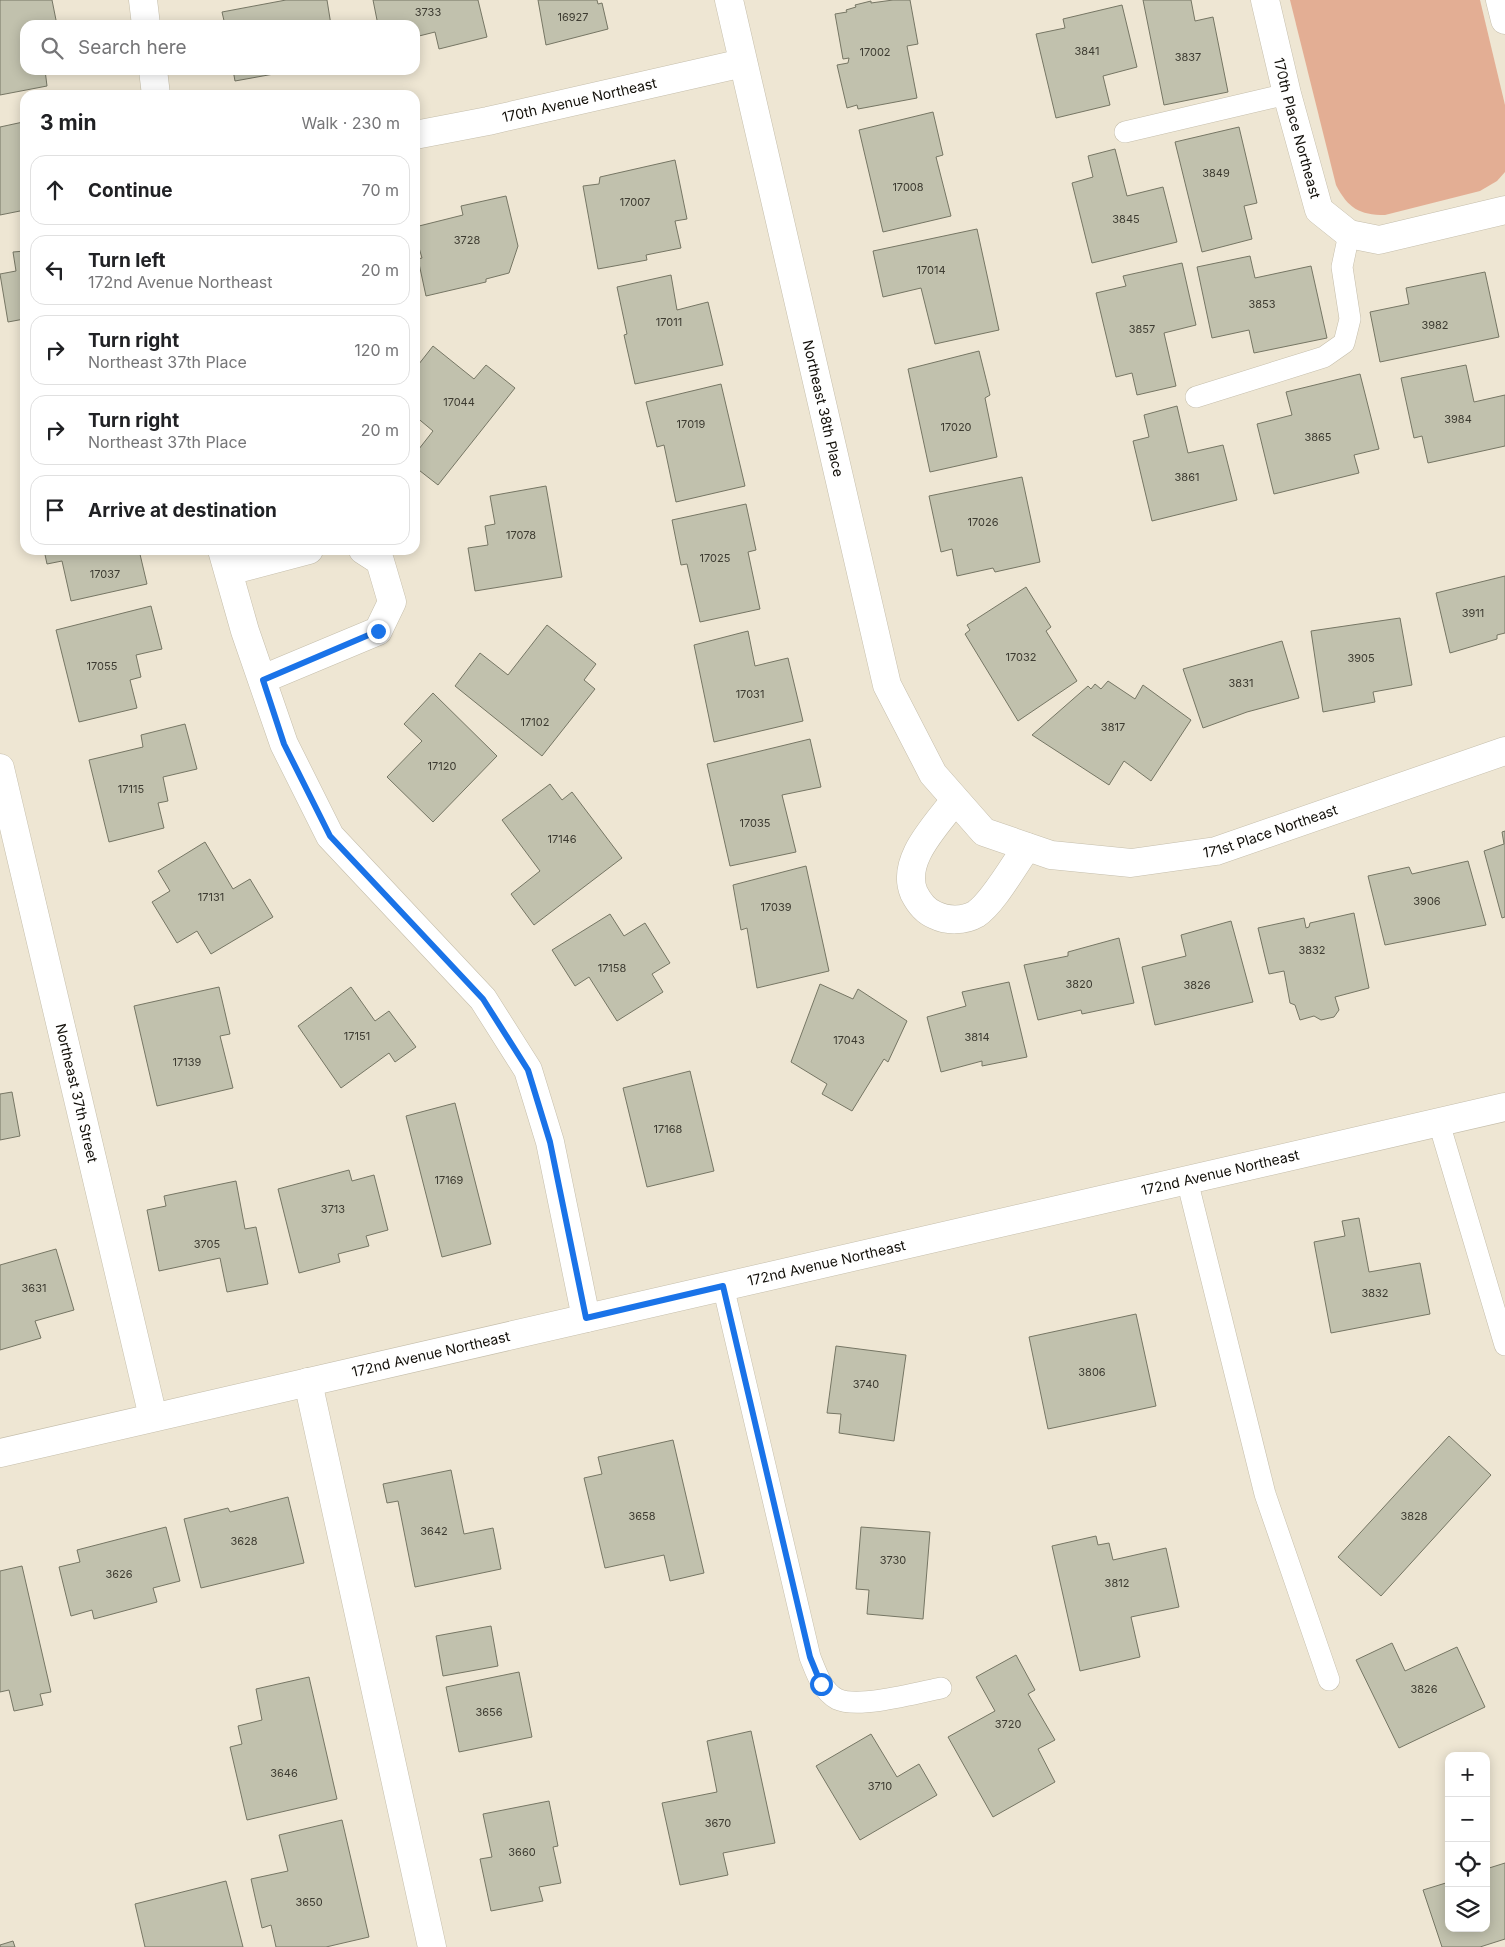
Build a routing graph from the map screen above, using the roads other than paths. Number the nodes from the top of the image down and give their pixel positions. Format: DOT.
graph roads {
  1 [pos="143,0"];
  2 [pos="728,0"];
  3 [pos="1265,0"];
  4 [pos="1500,0"];
  5 [pos="145,20"];
  6 [pos="1505,20"];
  7 [pos="743,63"];
  8 [pos="153,75"];
  9 [pos="155,90"];
  10 [pos="1287,94"];
  11 [pos="1125,132"];
  12 [pos="420,134"];
  13 [pos="1505,210"];
  14 [pos="1349,234"];
  15 [pos="1196,397"];
  16 [pos="271,555"];
  17 [pos="371,555"];
  18 [pos="226,561"];
  19 [pos="263,680"];
  20 [pos="1505,752"];
  21 [pos="0,768"];
  22 [pos="955,800"];
  23 [pos="984,832"];
  24 [pos="1027,847"];
  25 [pos="1505,1107"];
  26 [pos="1440,1123"];
  27 [pos="1187,1180"];
  28 [pos="723,1286"];
  29 [pos="586,1318"];
  30 [pos="1505,1345"];
  31 [pos="308,1382"];
  32 [pos="153,1417"];
  33 [pos="0,1453"];
  34 [pos="1330,1680"];
  35 [pos="941,1688"];
  36 [pos="432,1947"];
  1 -- 5 [label="street"];
  2 -- 7 [label="street, Northeast 38th Place"];
  3 -- 10 [label="street, 170th Place Northeast"];
  4 -- 6 [label="street"];
  7 -- 12 [label="street, 170th Avenue Northeast"];
  7 -- 22 [label="street, Northeast 38th Place"];
  8 -- 9 [label="street"];
  10 -- 11 [label="lane"];
  10 -- 14 [label="street, 170th Place Northeast"];
  13 -- 14 [label="street, 170th Place Northeast"];
  14 -- 15 [label="lane"];
  16 -- 18 [label="street"];
  17 -- 19 [label="street"];
  18 -- 19 [label="street"];
  19 -- 29 [label="street"];
  20 -- 24 [label="street, 171st Place Northeast"];
  21 -- 32 [label="street, Northeast 37th Street"];
  22 -- 23 [label="street, Northeast 38th Place"];
  22 -- 24 [label="street"];
  23 -- 24 [label="street, 171st Place Northeast"];
  25 -- 26 [label="street, 172nd Avenue Northeast"];
  26 -- 27 [label="street, 172nd Avenue Northeast"];
  26 -- 30 [label="lane"];
  27 -- 28 [label="street, 172nd Avenue Northeast"];
  27 -- 34 [label="lane"];
  28 -- 29 [label="street, 172nd Avenue Northeast"];
  28 -- 35 [label="lane"];
  29 -- 31 [label="street, 172nd Avenue Northeast"];
  31 -- 32 [label="street, 172nd Avenue Northeast"];
  31 -- 36 [label="street"];
  32 -- 33 [label="street, 172nd Avenue Northeast"];
}
